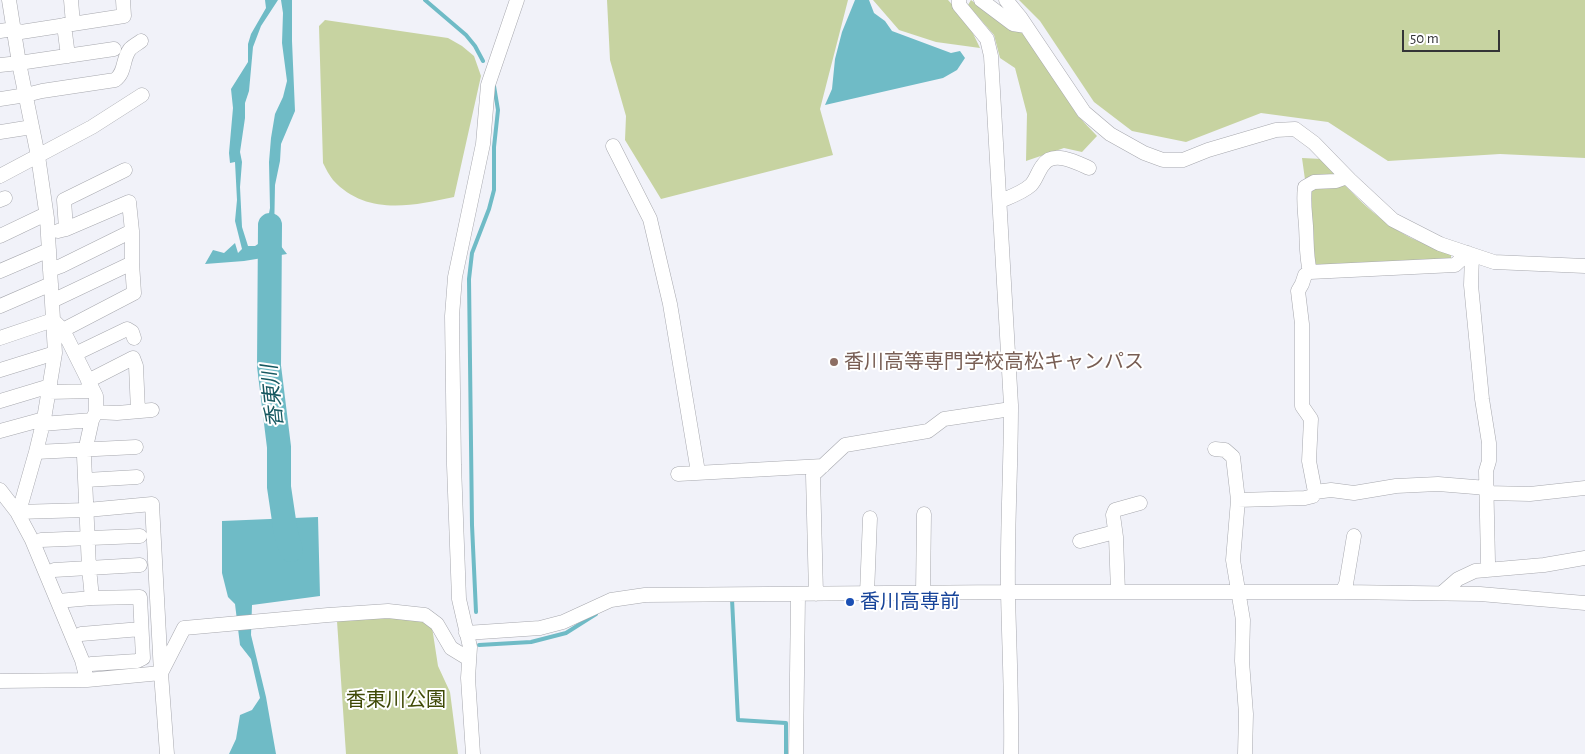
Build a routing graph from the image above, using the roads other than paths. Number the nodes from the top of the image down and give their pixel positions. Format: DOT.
graph roads {
  1 [pos="10,0"];
  2 [pos="71,0"];
  3 [pos="123,0"];
  4 [pos="517,0"];
  5 [pos="959,0"];
  6 [pos="982,0"];
  7 [pos="1006,0"];
  8 [pos="68,24"];
  9 [pos="1026,26"];
  10 [pos="7,30"];
  11 [pos="141,41"];
  12 [pos="114,49"];
  13 [pos="68,56"];
  14 [pos="19,63"];
  15 [pos="0,64"];
  16 [pos="26,95"];
  17 [pos="142,95"];
  18 [pos="0,99"];
  19 [pos="32,127"];
  20 [pos="0,132"];
  21 [pos="613,146"];
  22 [pos="38,156"];
  23 [pos="1089,168"];
  24 [pos="125,170"];
  25 [pos="0,176"];
  26 [pos="1346,177"];
  27 [pos="1000,201"];
  28 [pos="46,214"];
  29 [pos="66,229"];
  30 [pos="132,231"];
  31 [pos="48,234"];
  32 [pos="0,236"];
  33 [pos="49,250"];
  34 [pos="1470,254"];
  35 [pos="132,263"];
  36 [pos="1585,266"];
  37 [pos="50,270"];
  38 [pos="0,271"];
  39 [pos="1310,272"];
  40 [pos="51,284"];
  41 [pos="52,301"];
  42 [pos="0,306"];
  43 [pos="58,325"];
  44 [pos="0,338"];
  45 [pos="134,338"];
  46 [pos="55,354"];
  47 [pos="75,354"];
  48 [pos="0,370"];
  49 [pos="90,386"];
  50 [pos="49,389"];
  51 [pos="0,401"];
  52 [pos="1011,409"];
  53 [pos="94,416"];
  54 [pos="43,421"];
  55 [pos="0,431"];
  56 [pos="136,447"];
  57 [pos="85,449"];
  58 [pos="1215,449"];
  59 [pos="36,452"];
  60 [pos="823,466"];
  61 [pos="698,472"];
  62 [pos="678,474"];
  63 [pos="136,478"];
  64 [pos="86,480"];
  65 [pos="1585,488"];
  66 [pos="0,490"];
  67 [pos="1487,490"];
  68 [pos="1315,492"];
  69 [pos="1238,500"];
  70 [pos="1140,503"];
  71 [pos="87,510"];
  72 [pos="17,512"];
  73 [pos="924,514"];
  74 [pos="870,518"];
  75 [pos="1115,532"];
  76 [pos="140,536"];
  77 [pos="1354,536"];
  78 [pos="88,537"];
  79 [pos="41,540"];
  80 [pos="1080,541"];
  81 [pos="1585,558"];
  82 [pos="140,565"];
  83 [pos="89,568"];
  84 [pos="54,570"];
  85 [pos="1489,570"];
  86 [pos="1008,592"];
  87 [pos="1118,592"];
  88 [pos="1238,592"];
  89 [pos="1342,592"];
  90 [pos="923,593"];
  91 [pos="816,594"];
  92 [pos="867,594"];
  93 [pos="1442,594"];
  94 [pos="798,595"];
  95 [pos="92,598"];
  96 [pos="58,601"];
  97 [pos="1585,604"];
  98 [pos="141,629"];
  99 [pos="466,633"];
  100 [pos="81,634"];
  101 [pos="469,659"];
  102 [pos="91,664"];
  103 [pos="161,673"];
  104 [pos="87,680"];
  105 [pos="0,681"];
  106 [pos="167,754"];
  107 [pos="473,754"];
  108 [pos="796,754"];
  109 [pos="1011,754"];
  110 [pos="1245,754"];
  1 -- 10 [label="street"];
  2 -- 8 [label="street"];
  3 -- 8 [label="street"];
  4 -- 99 [label="street"];
  5 -- 27 [label="street"];
  6 -- 9 [label="street"];
  7 -- 9 [label="street"];
  8 -- 10 [label="street"];
  8 -- 13 [label="street"];
  9 -- 26 [label="street"];
  10 -- 14 [label="street"];
  11 -- 16 [label="street"];
  12 -- 13 [label="street"];
  13 -- 14 [label="street"];
  14 -- 15 [label="street"];
  14 -- 16 [label="street"];
  16 -- 18 [label="street"];
  16 -- 19 [label="street"];
  17 -- 22 [label="street"];
  19 -- 20 [label="street"];
  19 -- 22 [label="street"];
  21 -- 61 [label="street"];
  22 -- 25 [label="street"];
  22 -- 28 [label="street"];
  23 -- 27 [label="street"];
  24 -- 29 [label="street"];
  26 -- 34 [label="street"];
  26 -- 39 [label="street"];
  27 -- 52 [label="street"];
  28 -- 31 [label="street"];
  28 -- 32 [label="street"];
  29 -- 30 [label="street"];
  29 -- 31 [label="street"];
  30 -- 35 [label="street"];
  30 -- 37 [label="street"];
  31 -- 33 [label="street"];
  33 -- 37 [label="street"];
  33 -- 38 [label="street"];
  34 -- 36 [label="street"];
  34 -- 39 [label="street"];
  34 -- 67 [label="street"];
  35 -- 41 [label="street"];
  35 -- 43 [label="street"];
  37 -- 40 [label="street"];
  39 -- 68 [label="street"];
  40 -- 41 [label="street"];
  40 -- 42 [label="street"];
  41 -- 43 [label="street"];
  43 -- 44 [label="street"];
  43 -- 46 [label="street"];
  43 -- 47 [label="street"];
  45 -- 47 [label="street"];
  46 -- 48 [label="street"];
  46 -- 50 [label="street"];
  47 -- 49 [label="street"];
  49 -- 50 [label="street"];
  49 -- 53 [label="street"];
  49 -- 53 [label="street"];
  50 -- 51 [label="street"];
  50 -- 54 [label="street"];
  52 -- 60 [label="street"];
  52 -- 86 [label="street"];
  53 -- 54 [label="street"];
  53 -- 57 [label="street"];
  54 -- 55 [label="street"];
  54 -- 59 [label="street"];
  56 -- 57 [label="street"];
  57 -- 59 [label="street"];
  57 -- 64 [label="street"];
  58 -- 69 [label="street"];
  59 -- 72 [label="street"];
  60 -- 61 [label="street"];
  60 -- 91 [label="street"];
  61 -- 62 [label="street"];
  63 -- 64 [label="street"];
  64 -- 71 [label="street"];
  65 -- 67 [label="street"];
  66 -- 72 [label="street"];
  67 -- 68 [label="street"];
  67 -- 85 [label="street"];
  68 -- 69 [label="street"];
  69 -- 88 [label="street"];
  70 -- 75 [label="street"];
  71 -- 72 [label="street"];
  71 -- 78 [label="street"];
  71 -- 103 [label="street"];
  72 -- 96 [label="street"];
  73 -- 90 [label="street"];
  74 -- 92 [label="street"];
  75 -- 80 [label="street"];
  75 -- 87 [label="street"];
  76 -- 78 [label="street"];
  77 -- 89 [label="street"];
  78 -- 79 [label="street"];
  78 -- 83 [label="street"];
  81 -- 85 [label="street"];
  82 -- 83 [label="street"];
  83 -- 84 [label="street"];
  83 -- 95 [label="street"];
  85 -- 93 [label="street"];
  86 -- 87 [label="street"];
  86 -- 90 [label="street"];
  86 -- 109 [label="street"];
  87 -- 88 [label="street"];
  88 -- 89 [label="street"];
  88 -- 110 [label="street"];
  89 -- 93 [label="street"];
  90 -- 92 [label="street"];
  91 -- 92 [label="street"];
  91 -- 94 [label="street"];
  93 -- 97 [label="street"];
  94 -- 99 [label="street"];
  94 -- 108 [label="street"];
  95 -- 96 [label="street"];
  95 -- 98 [label="street"];
  96 -- 104 [label="street"];
  98 -- 100 [label="street"];
  98 -- 102 [label="street"];
  99 -- 101 [label="street"];
  101 -- 103 [label="street"];
  101 -- 107 [label="street"];
  103 -- 104 [label="street"];
  103 -- 106 [label="street"];
  104 -- 105 [label="street"];
}
